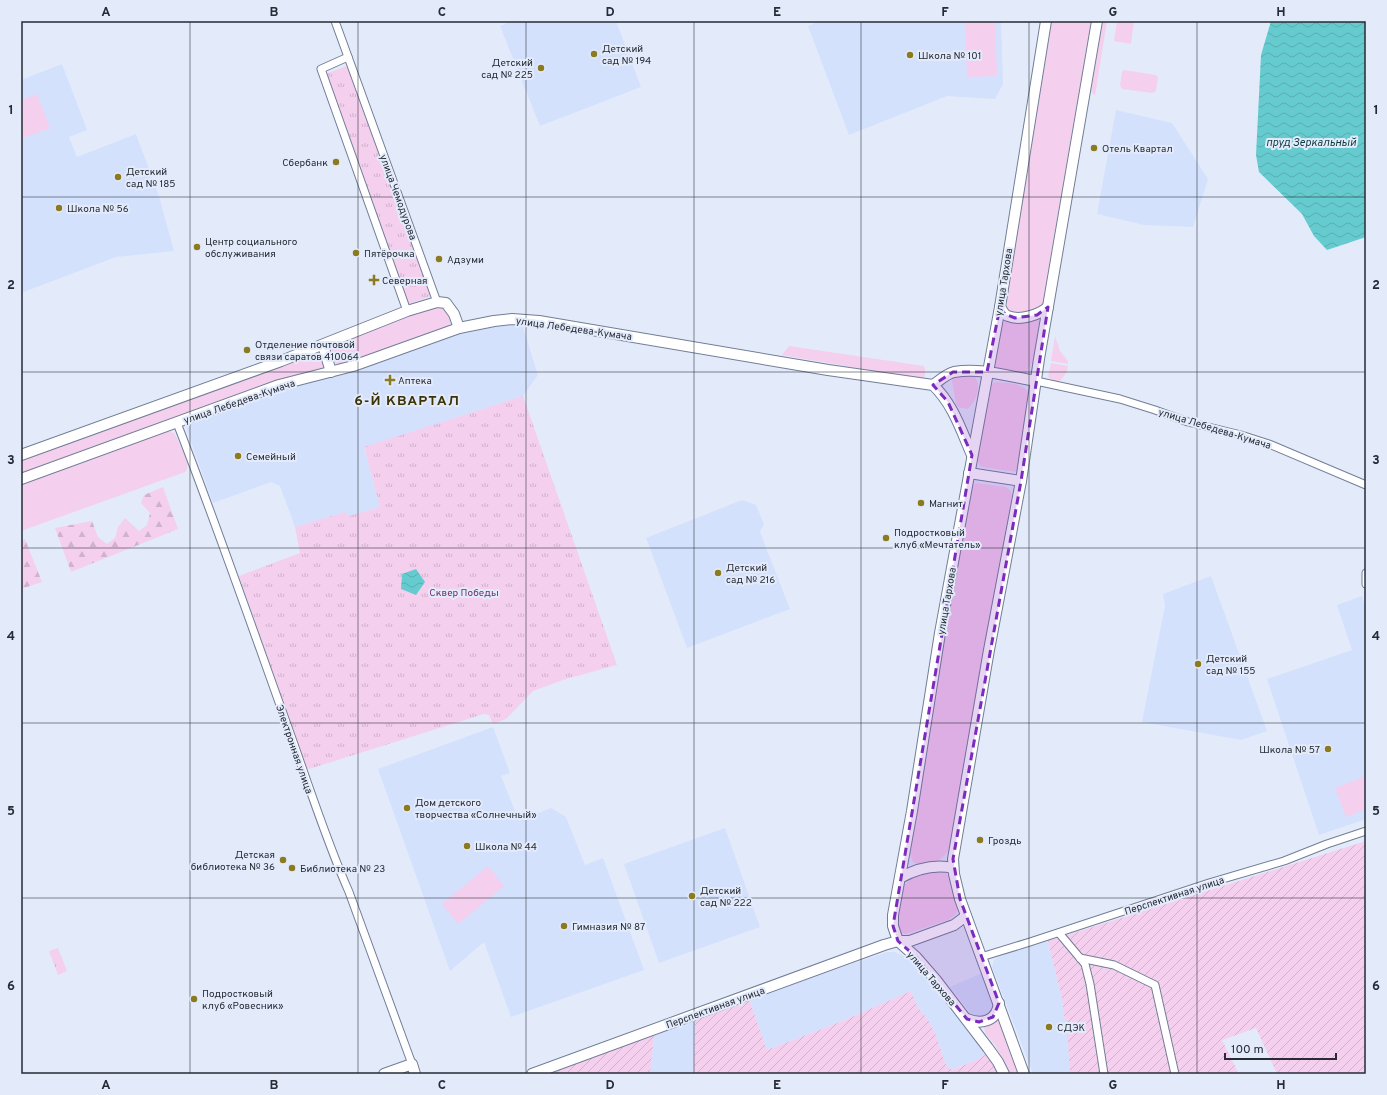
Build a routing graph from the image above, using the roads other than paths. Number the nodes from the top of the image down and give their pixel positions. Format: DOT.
graph roads {
  1 [pos="335,21"];
  2 [pos="1046,21"];
  3 [pos="1097,21"];
  4 [pos="348,57"];
  5 [pos="437,302"];
  6 [pos="1000,307"];
  7 [pos="1048,307"];
  8 [pos="407,311"];
  9 [pos="459,328"];
  10 [pos="323,346"];
  11 [pos="331,372"];
  12 [pos="987,372"];
  13 [pos="1036,382"];
  14 [pos="933,385"];
  15 [pos="177,423"];
  16 [pos="21,455"];
  17 [pos="972,455"];
  18 [pos="969,473"];
  19 [pos="21,479"];
  20 [pos="1021,481"];
  21 [pos="1366,485"];
  22 [pos="1366,573"];
  23 [pos="1366,584"];
  24 [pos="1366,831"];
  25 [pos="953,868"];
  26 [pos="900,878"];
  27 [pos="966,916"];
  28 [pos="1059,933"];
  29 [pos="898,940"];
  30 [pos="981,957"];
  31 [pos="1080,958"];
  32 [pos="999,1003"];
  33 [pos="967,1019"];
  34 [pos="412,1064"];
  35 [pos="384,1074"];
  36 [pos="415,1074"];
  37 [pos="532,1074"];
  38 [pos="1004,1074"];
  39 [pos="1024,1074"];
  40 [pos="1104,1074"];
  41 [pos="1175,1074"];
  1 -- 4 [label="street, улица Чемодурова"];
  2 -- 6 [label="main road, улица Тархова"];
  3 -- 7 [label="main road"];
  4 -- 5 [label="street, улица Чемодурова"];
  4 -- 8 [label="street"];
  5 -- 8 [label="main road"];
  5 -- 9 [label="main road"];
  6 -- 7 [label="main road"];
  6 -- 12 [label="main road, улица Тархова"];
  7 -- 13 [label="main road"];
  8 -- 10 [label="main road"];
  9 -- 11 [label="main road, улица Лебедева-Кумача"];
  9 -- 14 [label="main road, улица Лебедева-Кумача"];
  10 -- 11 [label="main road"];
  10 -- 16 [label="main road"];
  11 -- 15 [label="main road, улица Лебедева-Кумача"];
  12 -- 13 [label="main road"];
  12 -- 14 [label="main road"];
  12 -- 17 [label="main road, улица Тархова"];
  13 -- 20 [label="main road"];
  13 -- 21 [label="street, улица Лебедева-Кумача"];
  14 -- 17 [label="main road"];
  15 -- 19 [label="main road, улица Лебедева-Кумача"];
  15 -- 34 [label="street, Электронная улица"];
  17 -- 18 [label="main road, улица Тархова"];
  18 -- 20 [label="main road"];
  18 -- 26 [label="main road, улица Тархова"];
  20 -- 25 [label="main road"];
  22 -- 23 [label="street"];
  24 -- 28 [label="street, Перспективная улица"];
  25 -- 26 [label="main road"];
  25 -- 27 [label="main road"];
  26 -- 29 [label="main road, улица Тархова"];
  27 -- 29 [label="main road"];
  27 -- 30 [label="main road"];
  28 -- 30 [label="street, Перспективная улица"];
  28 -- 31 [label="street"];
  29 -- 33 [label="main road, улица Тархова"];
  29 -- 37 [label="main road, Перспективная улица"];
  30 -- 32 [label="main road"];
  31 -- 40 [label="street"];
  31 -- 41 [label="street"];
  32 -- 33 [label="main road"];
  32 -- 39 [label="main road"];
  33 -- 38 [label="main road, улица Тархова"];
  34 -- 35 [label="main road"];
  34 -- 36 [label="main road, Электронная улица"];
}
